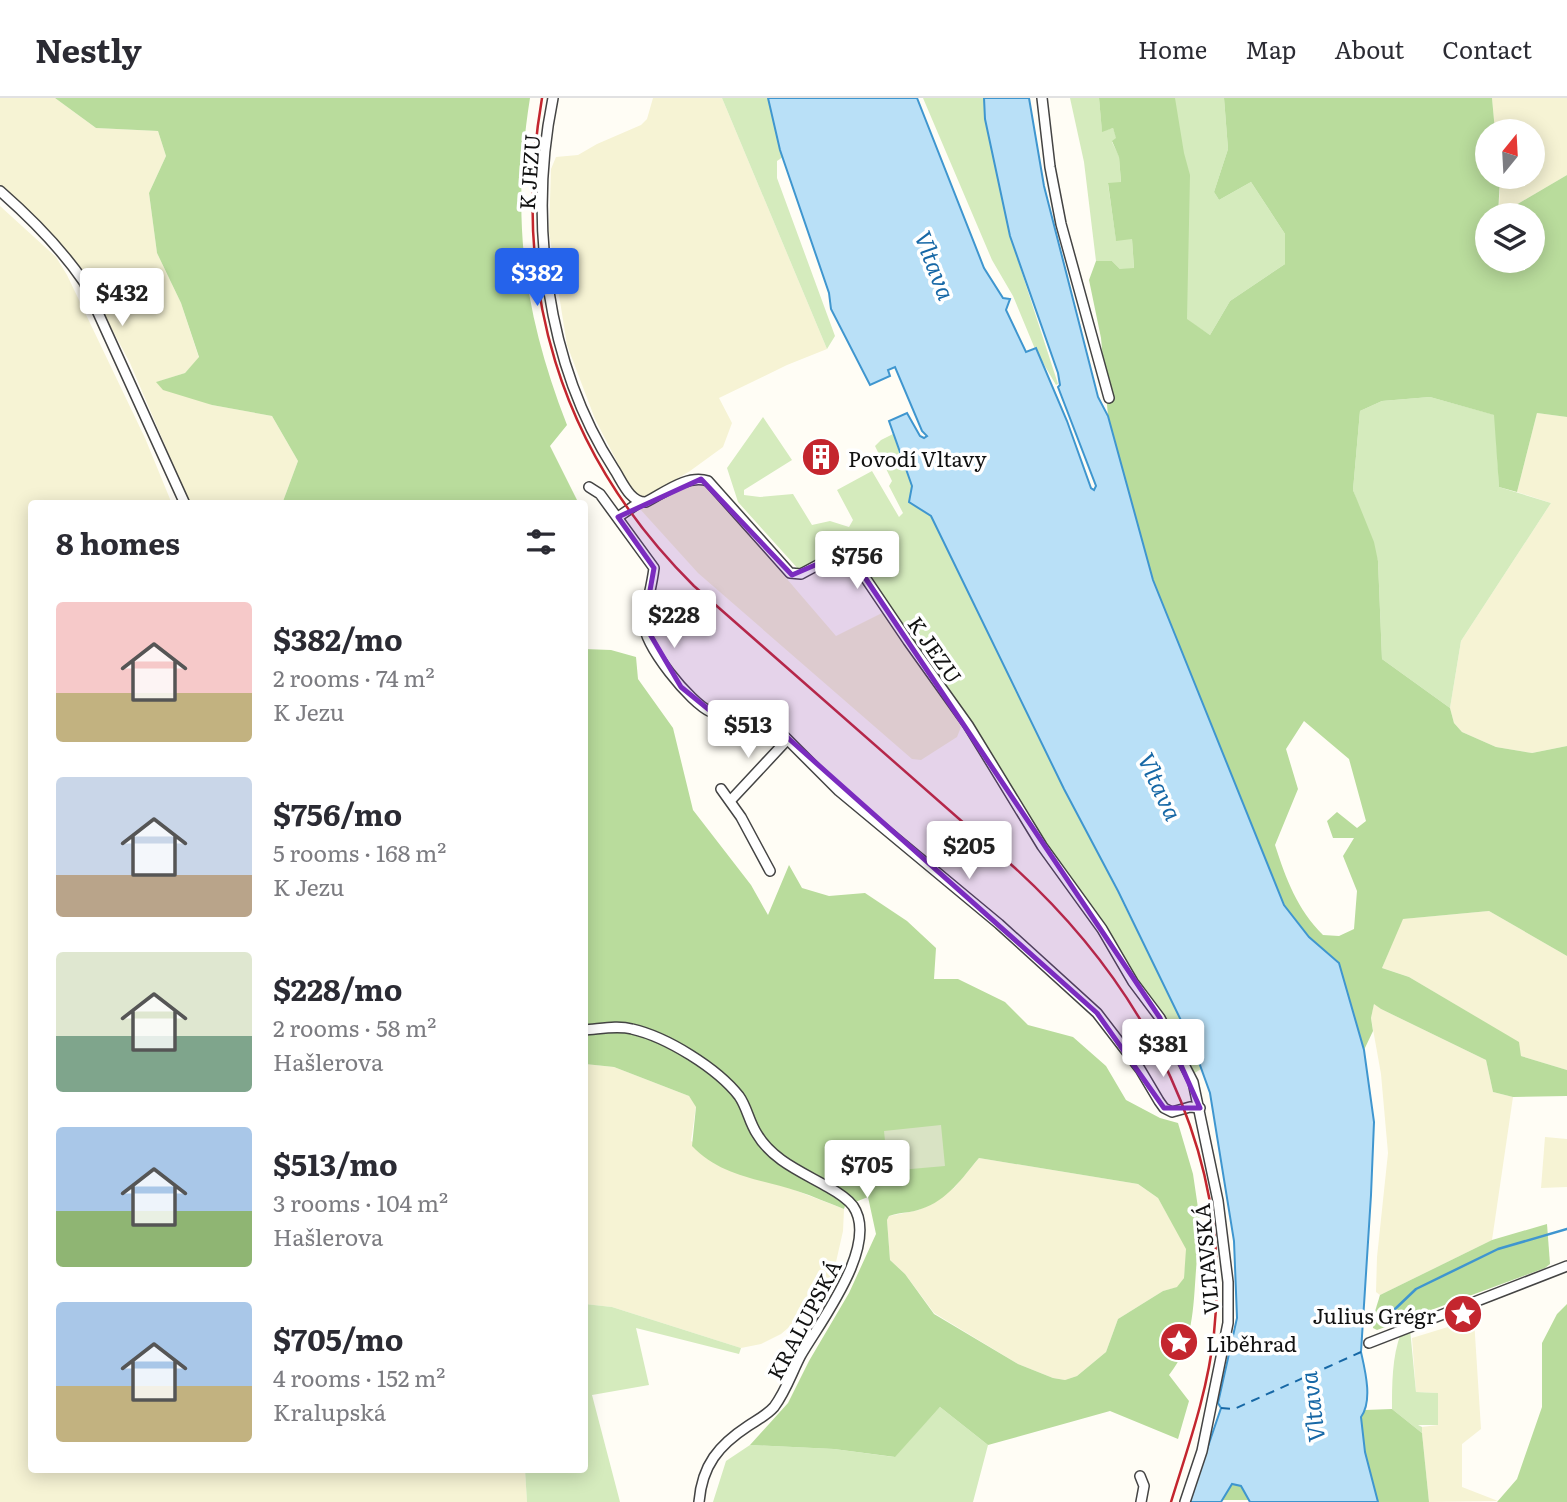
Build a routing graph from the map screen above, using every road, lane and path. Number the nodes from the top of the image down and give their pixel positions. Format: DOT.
graph roads {
  1 [pos="554,98"];
  2 [pos="1042,98"];
  3 [pos="0,191"];
  4 [pos="1109,398"];
  5 [pos="589,487"];
  6 [pos="183,500"];
  7 [pos="640,502"];
  8 [pos="618,517"];
  9 [pos="787,740"];
  10 [pos="721,789"];
  11 [pos="731,800"];
  12 [pos="771,871"];
  13 [pos="1160,1018"];
  14 [pos="588,1030"];
  15 [pos="1200,1108"];
  16 [pos="1567,1266"];
  17 [pos="1368,1343"];
  18 [pos="1140,1476"];
  19 [pos="699,1502"];
  20 [pos="1141,1502"];
  21 [pos="1185,1502"];
  1 -- 7 [label="street, K JEZU"];
  2 -- 4 [label="street"];
  3 -- 6 [label="street"];
  5 -- 8 [label="street"];
  7 -- 8 [label="street"];
  7 -- 13 [label="street, K JEZU"];
  8 -- 9 [label="street"];
  9 -- 11 [label="street"];
  9 -- 15 [label="street"];
  10 -- 11 [label="street"];
  11 -- 12 [label="street"];
  13 -- 15 [label="street, VLTAVSKÁ"];
  14 -- 19 [label="street, KRALUPSKÁ"];
  15 -- 21 [label="street, VLTAVSKÁ"];
  16 -- 17 [label="street"];
  18 -- 20 [label="street"];
}
